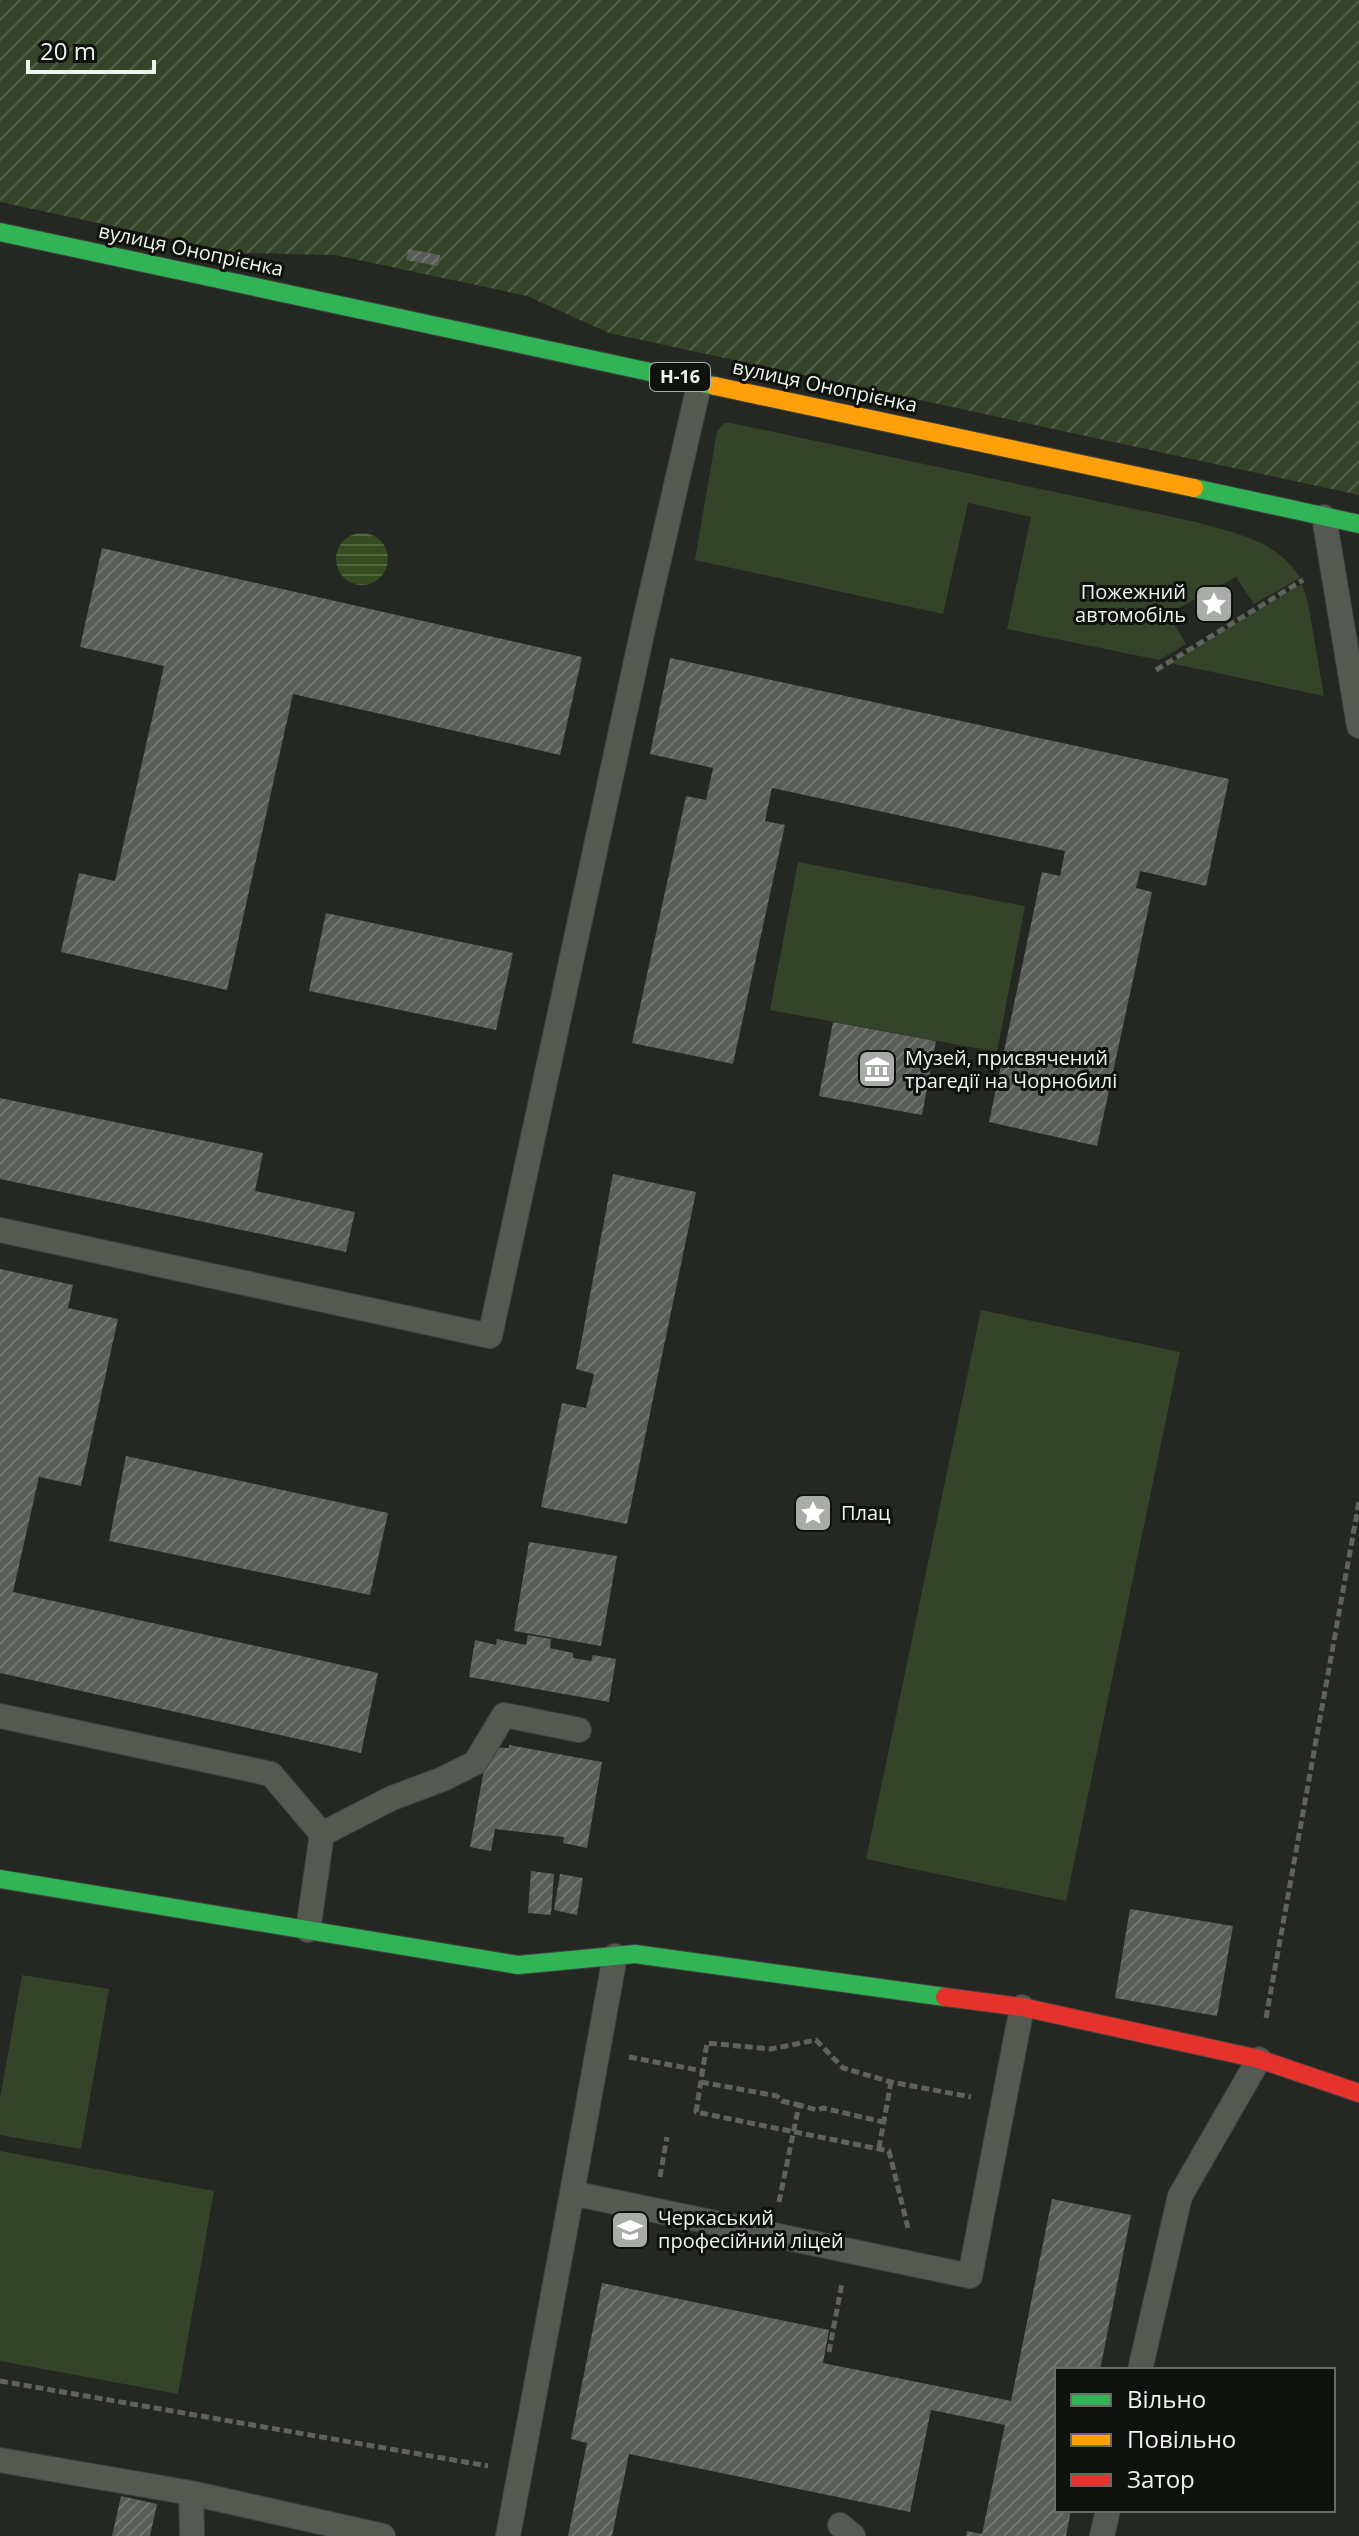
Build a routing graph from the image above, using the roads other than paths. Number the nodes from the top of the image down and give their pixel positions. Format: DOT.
graph roads {
  1 [pos="0,232"];
  2 [pos="700,381"];
  3 [pos="1324,517"];
  4 [pos="1359,524"];
  5 [pos="1359,726"];
  6 [pos="0,1230"];
  7 [pos="0,1716"];
  8 [pos="579,1730"];
  9 [pos="322,1834"];
  10 [pos="0,1879"];
  11 [pos="308,1930"];
  12 [pos="615,1956"];
  13 [pos="1022,2007"];
  14 [pos="1259,2059"];
  15 [pos="1359,2093"];
  16 [pos="572,2193"];
  17 [pos="1140,2368"];
  18 [pos="0,2460"];
  19 [pos="191,2493"];
  20 [pos="1108,2512"];
  21 [pos="192,2536"];
  22 [pos="383,2536"];
  23 [pos="508,2536"];
  24 [pos="1102,2536"];
  1 -- 2 [label="main road, вулиця Онопрієнка / Н-16"];
  2 -- 3 [label="main road, вулиця Онопрієнка / Н-16"];
  2 -- 6 [label="lane"];
  3 -- 4 [label="main road, вулиця Онопрієнка / Н-16"];
  3 -- 5 [label="lane"];
  7 -- 9 [label="lane"];
  8 -- 9 [label="lane"];
  9 -- 11 [label="lane"];
  10 -- 11 [label="main road"];
  11 -- 12 [label="main road"];
  12 -- 13 [label="main road"];
  12 -- 16 [label="lane"];
  13 -- 14 [label="main road"];
  13 -- 16 [label="lane"];
  14 -- 15 [label="main road"];
  14 -- 17 [label="lane"];
  16 -- 23 [label="lane"];
  18 -- 19 [label="lane"];
  19 -- 21 [label="lane"];
  19 -- 22 [label="lane"];
  20 -- 24 [label="lane"];
}
